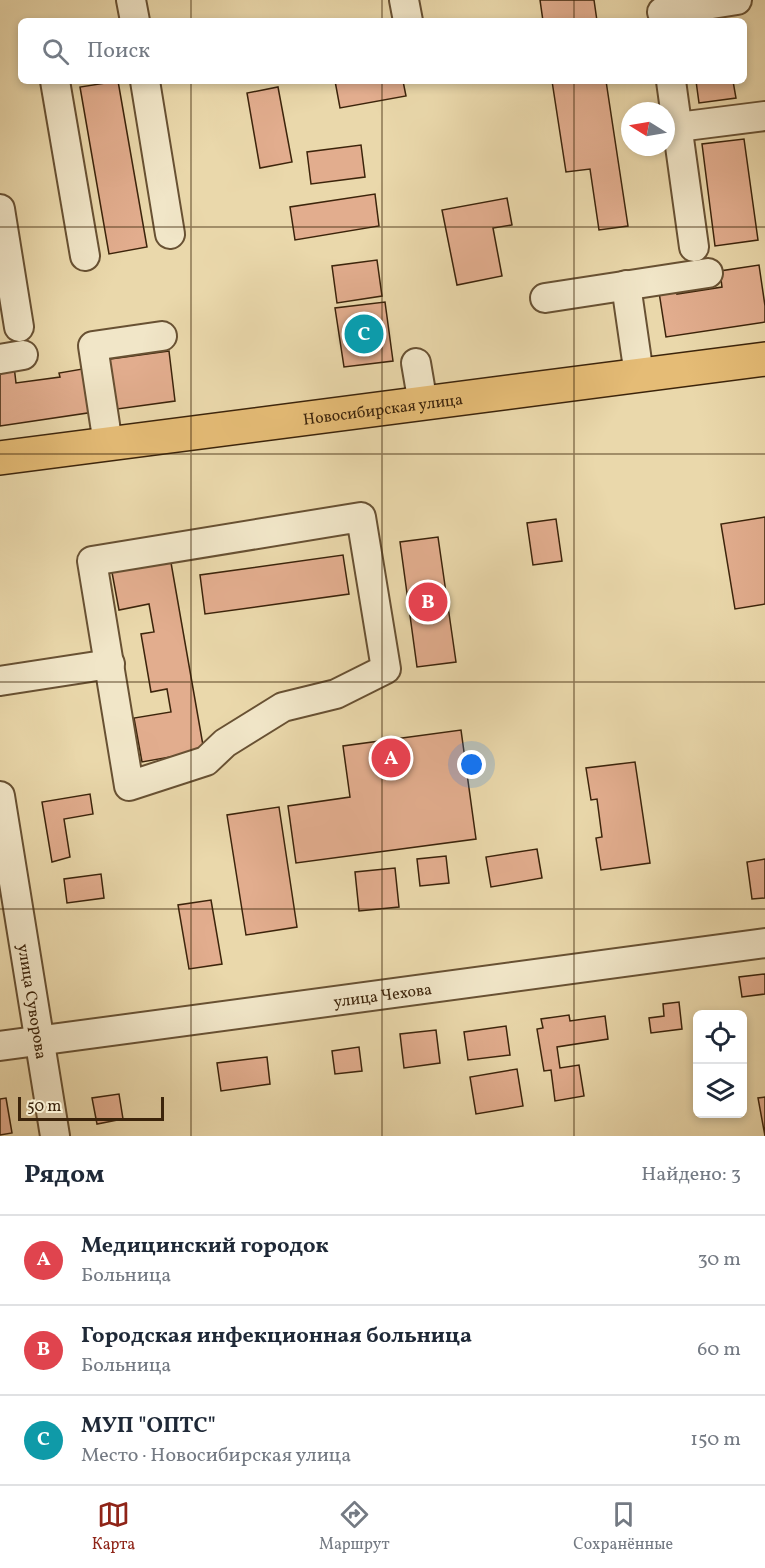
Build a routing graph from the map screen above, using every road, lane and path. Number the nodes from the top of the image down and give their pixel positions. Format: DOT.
graph roads {
  1 [pos="131,0"];
  2 [pos="405,0"];
  3 [pos="737,0"];
  4 [pos="662,11"];
  5 [pos="134,18"];
  6 [pos="408,18"];
  7 [pos="56,84"];
  8 [pos="145,84"];
  9 [pos="671,84"];
  10 [pos="765,116"];
  11 [pos="678,127"];
  12 [pos="0,209"];
  13 [pos="170,234"];
  14 [pos="3,245"];
  15 [pos="694,247"];
  16 [pos="85,256"];
  17 [pos="708,273"];
  18 [pos="626,285"];
  19 [pos="545,298"];
  20 [pos="19,327"];
  21 [pos="162,336"];
  22 [pos="765,359"];
  23 [pos="416,363"];
  24 [pos="639,375"];
  25 [pos="423,404"];
  26 [pos="108,444"];
  27 [pos="0,458"];
  28 [pos="110,664"];
  29 [pos="0,681"];
  30 [pos="0,796"];
  31 [pos="765,943"];
  32 [pos="38,1040"];
  33 [pos="0,1046"];
  34 [pos="55,1136"];
  1 -- 5 [label="street"];
  2 -- 6 [label="street"];
  3 -- 4 [label="street"];
  7 -- 16 [label="street"];
  8 -- 13 [label="street"];
  9 -- 11 [label="street"];
  10 -- 11 [label="street"];
  11 -- 15 [label="street"];
  12 -- 14 [label="street"];
  14 -- 20 [label="street"];
  17 -- 18 [label="street"];
  18 -- 19 [label="street"];
  18 -- 24 [label="street"];
  21 -- 26 [label="street"];
  22 -- 24 [label="main road, Новосибирская улица"];
  23 -- 25 [label="street"];
  24 -- 25 [label="main road, Новосибирская улица"];
  25 -- 26 [label="main road, Новосибирская улица"];
  26 -- 27 [label="main road, Новосибирская улица"];
  28 -- 28 [label="street"];
  28 -- 29 [label="street"];
  30 -- 32 [label="street, улица Суворова"];
  31 -- 32 [label="street, улица Чехова"];
  32 -- 33 [label="street, улица Чехова"];
  32 -- 34 [label="street, улица Суворова"];
}
